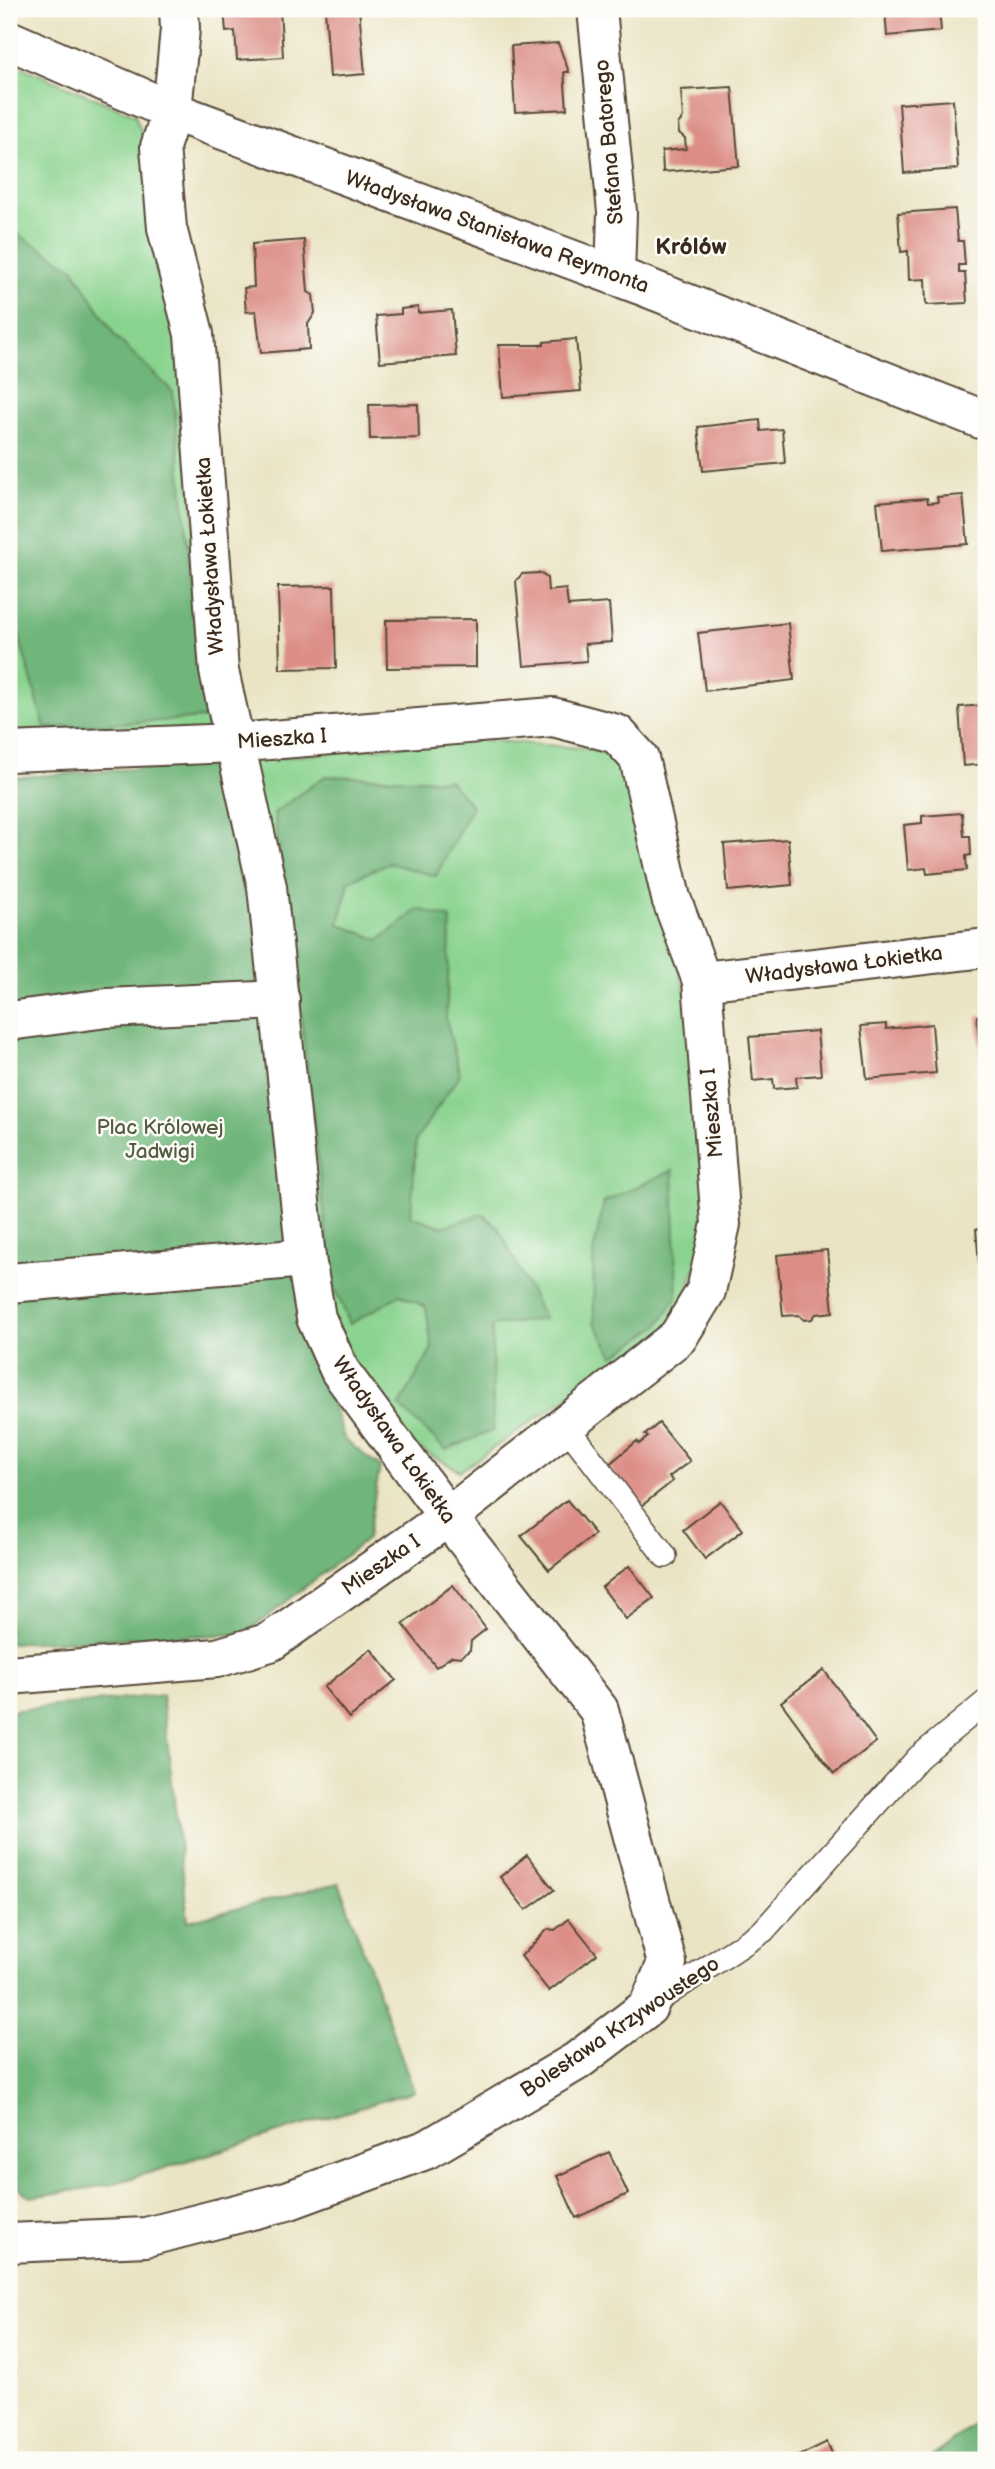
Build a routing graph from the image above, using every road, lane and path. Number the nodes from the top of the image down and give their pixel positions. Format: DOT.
graph roads {
  1 [pos="178,9"];
  2 [pos="597,9"];
  3 [pos="9,40"];
  4 [pos="172,111"];
  5 [pos="615,275"];
  6 [pos="986,421"];
  7 [pos="234,743"];
  8 [pos="9,752"];
  9 [pos="986,948"];
  10 [pos="702,981"];
  11 [pos="280,1000"];
  12 [pos="9,1021"];
  13 [pos="306,1258"];
  14 [pos="9,1283"];
  15 [pos="566,1426"];
  16 [pos="448,1517"];
  17 [pos="665,1556"];
  18 [pos="9,1675"];
  19 [pos="986,1702"];
  20 [pos="648,2007"];
  21 [pos="9,2243"];
  22 [pos="9,2349"];
  23 [pos="14,2460"];
  1 -- 4 [label="street, Władysława Łokietka"];
  2 -- 5 [label="street, Stefana Batorego"];
  3 -- 4 [label="street, Władysława Stanisława Reymonta"];
  4 -- 5 [label="street, Władysława Stanisława Reymonta"];
  4 -- 7 [label="street, Władysława Łokietka"];
  5 -- 6 [label="street, Władysława Stanisława Reymonta"];
  7 -- 8 [label="street, Mieszka I"];
  7 -- 10 [label="street, Mieszka I"];
  7 -- 11 [label="street, Władysława Łokietka"];
  9 -- 10 [label="street, Władysława Łokietka"];
  10 -- 15 [label="street, Mieszka I"];
  11 -- 12 [label="street"];
  11 -- 13 [label="street, Władysława Łokietka"];
  13 -- 14 [label="street"];
  13 -- 16 [label="street, Władysława Łokietka"];
  15 -- 16 [label="street, Mieszka I"];
  15 -- 17 [label="lane"];
  16 -- 18 [label="street, Mieszka I"];
  16 -- 20 [label="street, Władysława Łokietka"];
  19 -- 20 [label="lane, Bolesława Krzywoustego"];
  20 -- 21 [label="street, Bolesława Krzywoustego"];
  22 -- 23 [label="path"];
}
